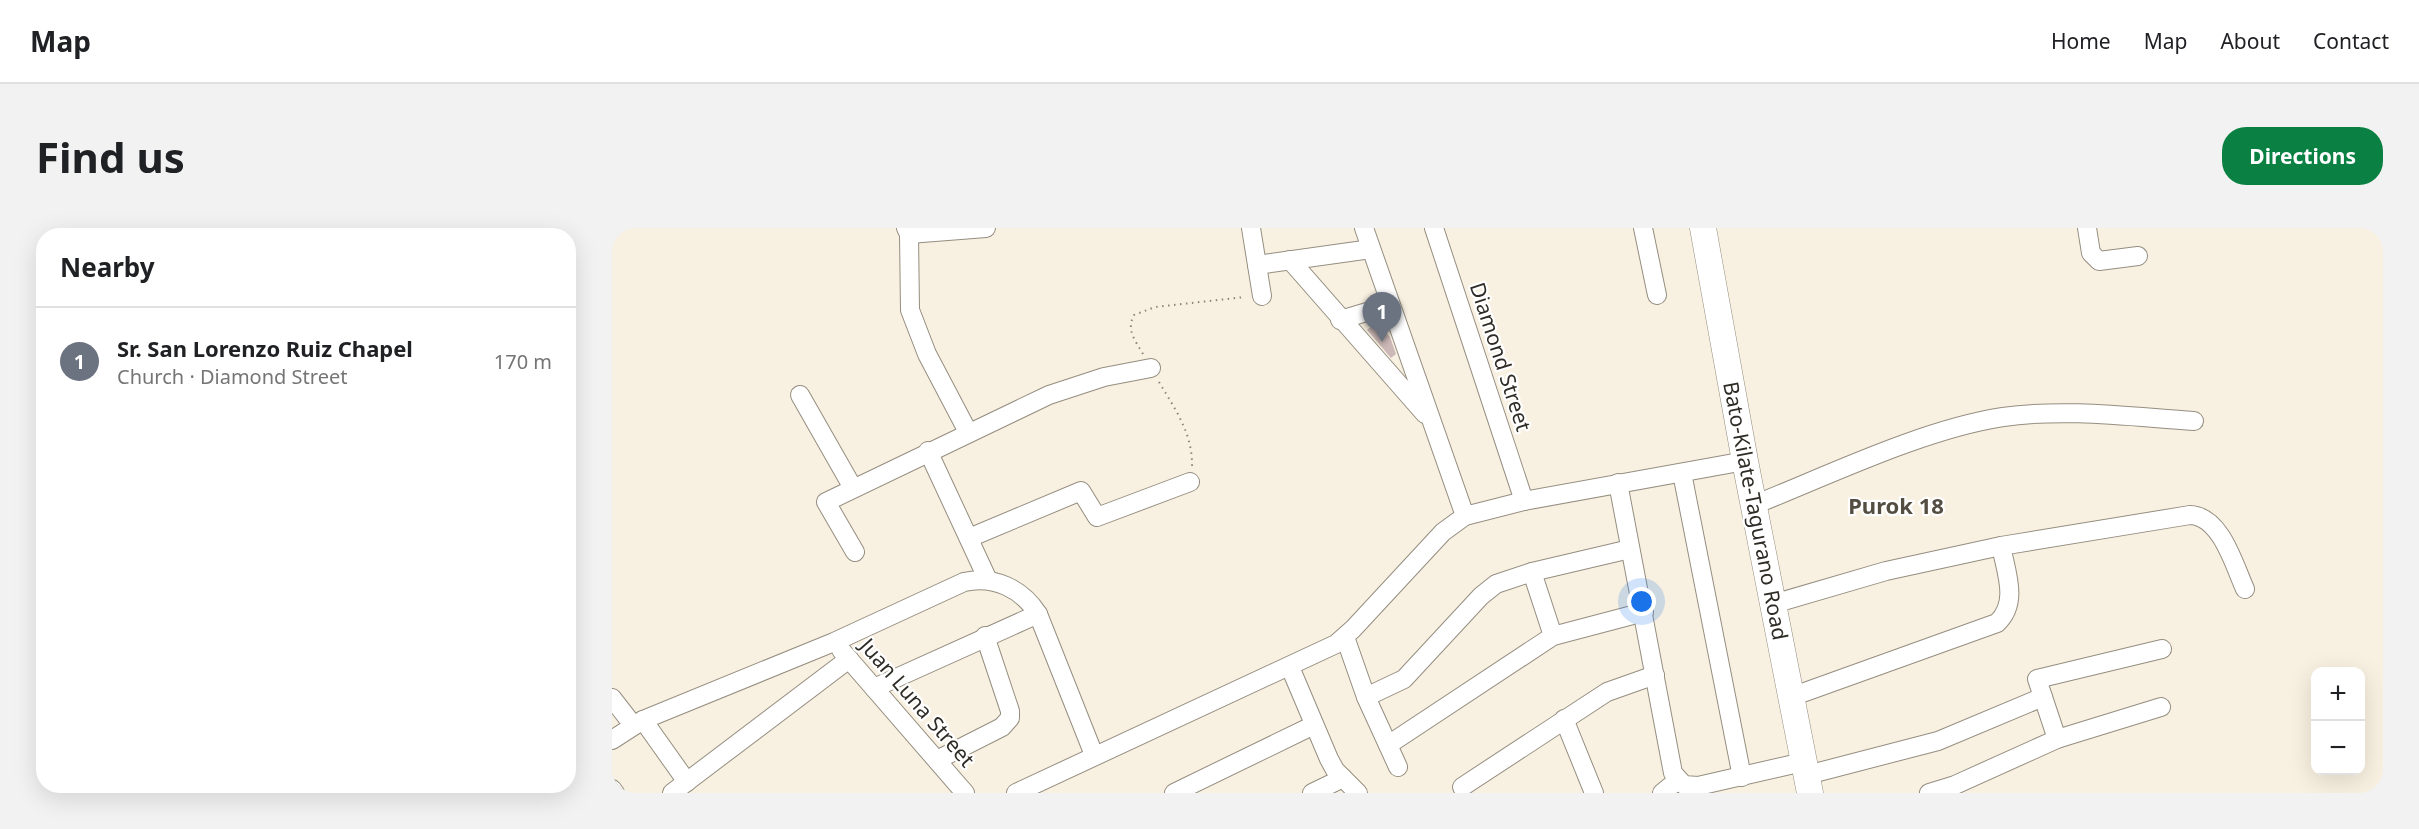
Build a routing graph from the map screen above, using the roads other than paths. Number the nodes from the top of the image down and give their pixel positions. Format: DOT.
graph roads {
  1 [pos="986,228"];
  2 [pos="1251,228"];
  3 [pos="1364,228"];
  4 [pos="1434,228"];
  5 [pos="1643,228"];
  6 [pos="1703,228"];
  7 [pos="2087,228"];
  8 [pos="908,231"];
  9 [pos="1371,249"];
  10 [pos="2138,256"];
  11 [pos="1290,260"];
  12 [pos="1257,265"];
  13 [pos="1657,295"];
  14 [pos="1263,296"];
  15 [pos="1390,305"];
  16 [pos="1340,320"];
  17 [pos="1151,368"];
  18 [pos="800,394"];
  19 [pos="2194,421"];
  20 [pos="1433,423"];
  21 [pos="968,432"];
  22 [pos="928,451"];
  23 [pos="1745,461"];
  24 [pos="1682,473"];
  25 [pos="1190,482"];
  26 [pos="1618,483"];
  27 [pos="853,488"];
  28 [pos="1524,501"];
  29 [pos="1754,505"];
  30 [pos="1465,516"];
  31 [pos="969,538"];
  32 [pos="2001,546"];
  33 [pos="1630,549"];
  34 [pos="855,552"];
  35 [pos="1532,572"];
  36 [pos="987,578"];
  37 [pos="2246,589"];
  38 [pos="1773,604"];
  39 [pos="1644,612"];
  40 [pos="1038,614"];
  41 [pos="985,636"];
  42 [pos="1552,636"];
  43 [pos="1345,637"];
  44 [pos="834,642"];
  45 [pos="2162,649"];
  46 [pos="849,659"];
  47 [pos="1290,667"];
  48 [pos="1655,675"];
  49 [pos="874,688"];
  50 [pos="1366,697"];
  51 [pos="1791,697"];
  52 [pos="2043,697"];
  53 [pos="612,698"];
  54 [pos="2161,707"];
  55 [pos="1564,719"];
  56 [pos="638,722"];
  57 [pos="1314,725"];
  58 [pos="2057,739"];
  59 [pos="612,740"];
  60 [pos="1388,745"];
  61 [pos="1094,755"];
  62 [pos="937,760"];
  63 [pos="1398,767"];
  64 [pos="1742,777"];
  65 [pos="1807,777"];
  66 [pos="1343,778"];
  67 [pos="1678,780"];
  68 [pos="687,782"];
  69 [pos="1462,787"];
  70 [pos="612,789"];
  71 [pos="615,793"];
  72 [pos="672,793"];
  73 [pos="965,793"];
  74 [pos="1016,793"];
  75 [pos="1174,793"];
  76 [pos="1312,793"];
  77 [pos="1358,793"];
  78 [pos="1594,793"];
  79 [pos="1662,793"];
  80 [pos="1929,793"];
  1 -- 8 [label="street"];
  2 -- 12 [label="street"];
  3 -- 9 [label="street"];
  4 -- 28 [label="street, Diamond Street"];
  5 -- 13 [label="street"];
  6 -- 23 [label="street, Bato-Kilate-Tagurano Road"];
  7 -- 10 [label="street"];
  8 -- 21 [label="street"];
  9 -- 11 [label="street"];
  9 -- 15 [label="street"];
  11 -- 12 [label="street"];
  11 -- 16 [label="street"];
  12 -- 14 [label="street"];
  15 -- 16 [label="street"];
  15 -- 20 [label="street"];
  16 -- 20 [label="street"];
  17 -- 21 [label="street"];
  18 -- 27 [label="street"];
  19 -- 29 [label="street"];
  20 -- 30 [label="street"];
  21 -- 22 [label="street"];
  22 -- 27 [label="street"];
  22 -- 31 [label="street"];
  23 -- 24 [label="street"];
  23 -- 29 [label="street, Bato-Kilate-Tagurano Road"];
  24 -- 26 [label="street"];
  24 -- 64 [label="street"];
  25 -- 31 [label="street"];
  26 -- 28 [label="street"];
  26 -- 33 [label="street"];
  27 -- 34 [label="street"];
  28 -- 30 [label="street"];
  29 -- 38 [label="street, Bato-Kilate-Tagurano Road"];
  30 -- 43 [label="street"];
  31 -- 36 [label="street"];
  32 -- 37 [label="street"];
  32 -- 38 [label="street"];
  32 -- 51 [label="street"];
  33 -- 35 [label="street"];
  33 -- 39 [label="street"];
  35 -- 42 [label="street"];
  35 -- 50 [label="street"];
  36 -- 40 [label="street"];
  36 -- 44 [label="street"];
  38 -- 51 [label="street, Bato-Kilate-Tagurano Road"];
  39 -- 42 [label="street"];
  39 -- 48 [label="street"];
  40 -- 41 [label="street"];
  40 -- 61 [label="street"];
  41 -- 49 [label="street"];
  41 -- 62 [label="street"];
  42 -- 60 [label="street"];
  43 -- 47 [label="street"];
  43 -- 50 [label="street"];
  44 -- 46 [label="street, Juan Luna Street"];
  44 -- 56 [label="street"];
  45 -- 52 [label="street"];
  46 -- 49 [label="street, Juan Luna Street"];
  46 -- 68 [label="street"];
  47 -- 57 [label="street"];
  47 -- 61 [label="street"];
  48 -- 55 [label="street"];
  48 -- 67 [label="street"];
  49 -- 62 [label="street, Juan Luna Street"];
  50 -- 60 [label="street"];
  51 -- 65 [label="street, Bato-Kilate-Tagurano Road"];
  52 -- 58 [label="street"];
  52 -- 65 [label="street"];
  53 -- 56 [label="street"];
  54 -- 58 [label="street"];
  55 -- 69 [label="street"];
  55 -- 78 [label="street"];
  56 -- 59 [label="street"];
  56 -- 68 [label="street"];
  57 -- 66 [label="street"];
  57 -- 75 [label="street"];
  58 -- 80 [label="street"];
  60 -- 63 [label="street"];
  61 -- 74 [label="street"];
  62 -- 73 [label="street, Juan Luna Street"];
  64 -- 65 [label="street"];
  64 -- 67 [label="street"];
  66 -- 76 [label="street"];
  66 -- 77 [label="street"];
  67 -- 79 [label="street"];
  68 -- 72 [label="street"];
  70 -- 71 [label="street"];
}
